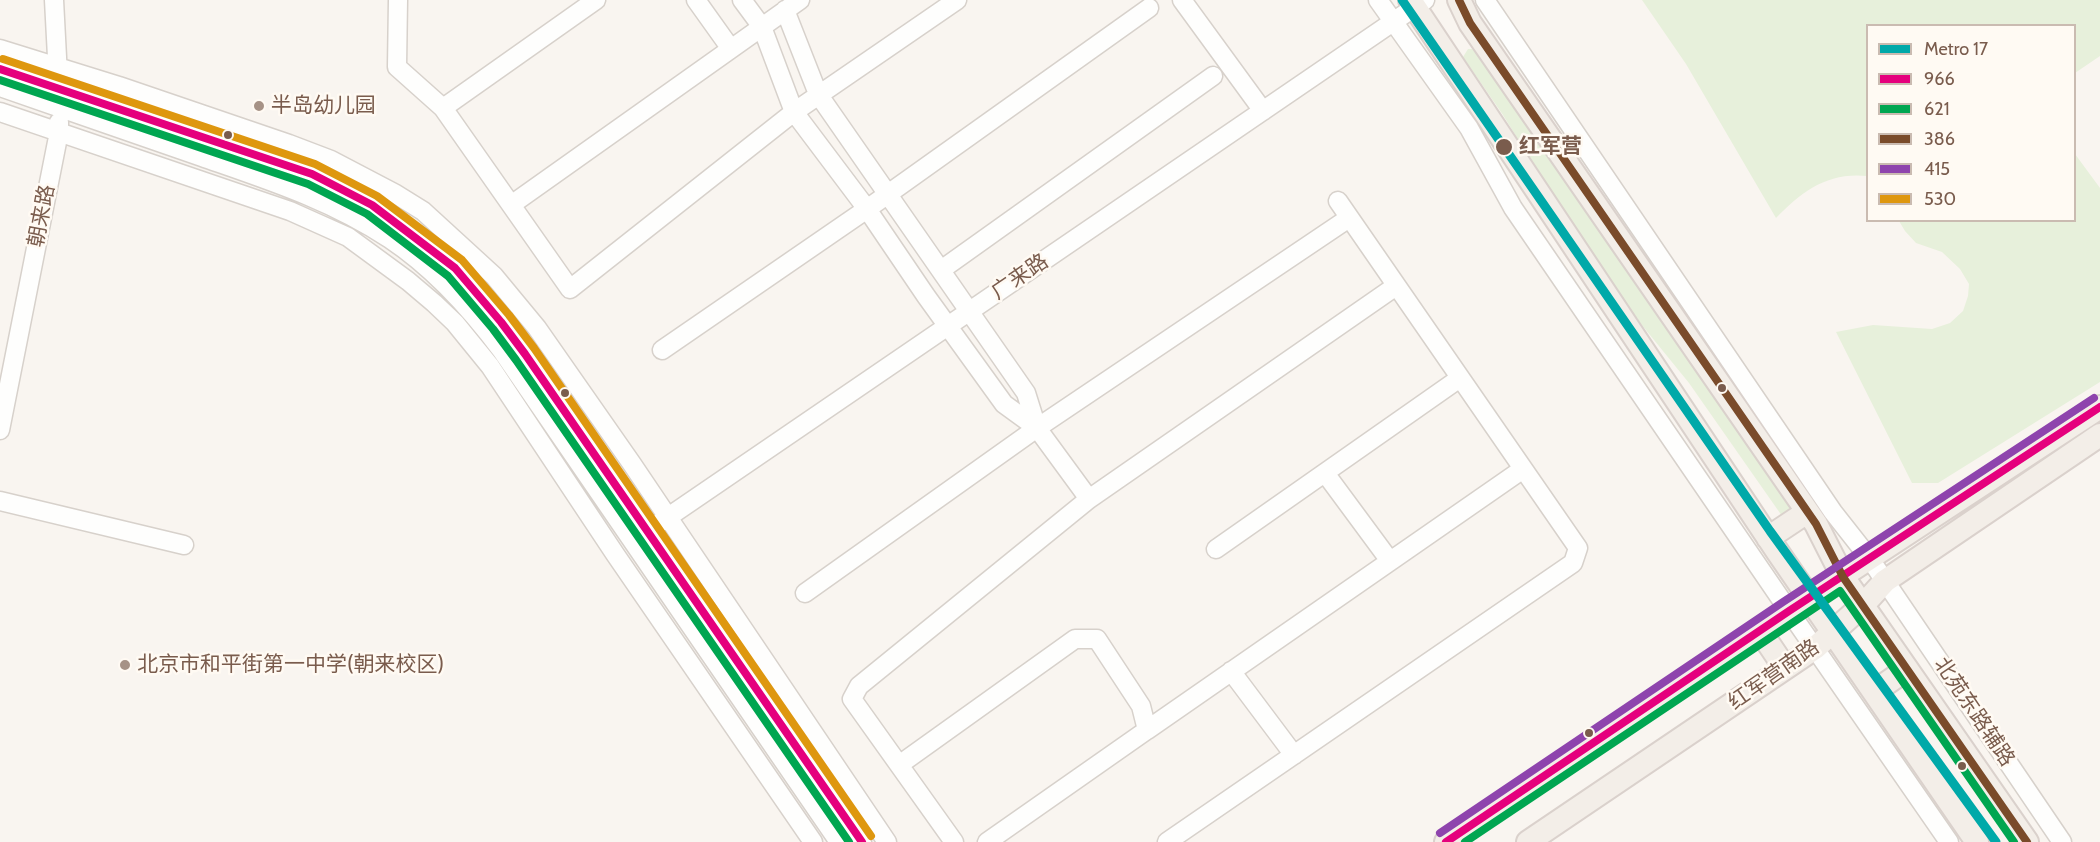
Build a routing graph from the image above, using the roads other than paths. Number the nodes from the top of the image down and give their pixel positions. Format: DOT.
graph roads {
  1 [pos="54,0"];
  2 [pos="398,0"];
  3 [pos="596,0"];
  4 [pos="696,0"];
  5 [pos="742,0"];
  6 [pos="957,0"];
  7 [pos="1182,0"];
  8 [pos="1378,0"];
  9 [pos="1459,0"];
  10 [pos="1485,0"];
  11 [pos="1417,2"];
  12 [pos="793,5"];
  13 [pos="1149,8"];
  14 [pos="1394,22"];
  15 [pos="762,27"];
  16 [pos="1479,36"];
  17 [pos="0,48"];
  18 [pos="731,49"];
  19 [pos="1448,57"];
  20 [pos="58,66"];
  21 [pos="0,69"];
  22 [pos="1213,76"];
  23 [pos="0,87"];
  24 [pos="58,88"];
  25 [pos="818,94"];
  26 [pos="59,107"];
  27 [pos="443,108"];
  28 [pos="1263,111"];
  29 [pos="0,112"];
  30 [pos="794,112"];
  31 [pos="59,132"];
  32 [pos="888,195"];
  33 [pos="1338,201"];
  34 [pos="511,205"];
  35 [pos="867,209"];
  36 [pos="1349,218"];
  37 [pos="941,270"];
  38 [pos="1396,286"];
  39 [pos="969,312"];
  40 [pos="949,326"];
  41 [pos="662,350"];
  42 [pos="1460,378"];
  43 [pos="2100,407"];
  44 [pos="1036,428"];
  45 [pos="0,430"];
  46 [pos="2100,435"];
  47 [pos="1523,469"];
  48 [pos="1325,473"];
  49 [pos="1089,499"];
  50 [pos="0,501"];
  51 [pos="1807,512"];
  52 [pos="668,517"];
  53 [pos="640,537"];
  54 [pos="1768,538"];
  55 [pos="184,545"];
  56 [pos="1216,549"];
  57 [pos="615,554"];
  58 [pos="1870,559"];
  59 [pos="1390,561"];
  60 [pos="1843,577"];
  61 [pos="1885,581"];
  62 [pos="805,593"];
  63 [pos="1809,599"];
  64 [pos="1863,605"];
  65 [pos="1789,611"];
  66 [pos="1760,631"];
  67 [pos="1832,632"];
  68 [pos="1815,648"];
  69 [pos="1785,668"];
  70 [pos="1907,669"];
  71 [pos="1231,671"];
  72 [pos="1874,692"];
  73 [pos="1147,730"];
  74 [pos="1294,754"];
  75 [pos="899,765"];
  76 [pos="813,842"];
  77 [pos="839,842"];
  78 [pos="862,842"];
  79 [pos="887,842"];
  80 [pos="954,842"];
  81 [pos="987,842"];
  82 [pos="1167,842"];
  83 [pos="1446,842"];
  84 [pos="1528,842"];
  85 [pos="1949,842"];
  86 [pos="1977,842"];
  87 [pos="2027,842"];
  88 [pos="2062,842"];
  1 -- 20 [label="street, 朝来路"];
  2 -- 27 [label="street"];
  3 -- 27 [label="street"];
  4 -- 18 [label="street"];
  5 -- 15 [label="street"];
  6 -- 25 [label="street"];
  7 -- 28 [label="street"];
  8 -- 14 [label="street"];
  9 -- 16 [label="main road"];
  10 -- 58 [label="street, 北苑东路辅路"];
  11 -- 14 [label="street, 广来路"];
  11 -- 19 [label="main road"];
  12 -- 15 [label="street"];
  12 -- 25 [label="street"];
  13 -- 32 [label="street"];
  14 -- 28 [label="street, 广来路"];
  14 -- 65 [label="street"];
  15 -- 18 [label="street"];
  15 -- 30 [label="street"];
  16 -- 19 [label="main road"];
  16 -- 51 [label="main road"];
  17 -- 20 [label="street"];
  18 -- 34 [label="street"];
  19 -- 54 [label="main road"];
  20 -- 24 [label="street, 朝来路"];
  20 -- 52 [label="street"];
  21 -- 24 [label="street"];
  22 -- 37 [label="street"];
  23 -- 26 [label="street"];
  24 -- 26 [label="street, 朝来路"];
  24 -- 53 [label="street"];
  25 -- 30 [label="street"];
  25 -- 32 [label="street"];
  26 -- 31 [label="street, 朝来路"];
  26 -- 53 [label="street"];
  27 -- 34 [label="street"];
  28 -- 39 [label="street, 广来路"];
  29 -- 31 [label="street"];
  30 -- 34 [label="street"];
  30 -- 35 [label="street"];
  31 -- 45 [label="street, 朝来路"];
  31 -- 57 [label="street"];
  32 -- 35 [label="street"];
  32 -- 37 [label="street"];
  33 -- 36 [label="street"];
  35 -- 40 [label="street"];
  35 -- 41 [label="street"];
  36 -- 38 [label="street"];
  36 -- 44 [label="street"];
  37 -- 39 [label="street"];
  38 -- 42 [label="street"];
  38 -- 49 [label="street"];
  39 -- 40 [label="street, 广来路"];
  39 -- 44 [label="street"];
  40 -- 44 [label="street"];
  40 -- 52 [label="street, 广来路"];
  42 -- 47 [label="street"];
  42 -- 48 [label="street"];
  43 -- 58 [label="main road, 红军营南路"];
  44 -- 49 [label="street"];
  44 -- 62 [label="street"];
  46 -- 61 [label="main road, 红军营南路"];
  47 -- 59 [label="street"];
  47 -- 74 [label="street"];
  48 -- 56 [label="street"];
  48 -- 59 [label="street"];
  49 -- 75 [label="street"];
  50 -- 55 [label="street"];
  51 -- 54 [label="main road"];
  51 -- 60 [label="main road"];
  52 -- 53 [label="street, 广来路"];
  52 -- 79 [label="street"];
  53 -- 57 [label="street, 广来路"];
  53 -- 77 [label="street"];
  53 -- 78 [label="street"];
  54 -- 63 [label="main road"];
  57 -- 76 [label="street"];
  58 -- 60 [label="main road, 红军营南路"];
  58 -- 61 [label="street, 北苑东路辅路"];
  59 -- 71 [label="street"];
  60 -- 63 [label="main road, 红军营南路"];
  60 -- 64 [label="main road"];
  61 -- 64 [label="main road, 红军营南路"];
  61 -- 88 [label="street, 北苑东路辅路"];
  63 -- 65 [label="main road, 红军营南路"];
  63 -- 67 [label="main road"];
  64 -- 67 [label="main road, 红军营南路"];
  64 -- 70 [label="main road"];
  65 -- 66 [label="main road, 红军营南路"];
  65 -- 68 [label="street"];
  66 -- 69 [label="main road"];
  66 -- 83 [label="main road, 红军营南路"];
  67 -- 68 [label="main road, 红军营南路"];
  67 -- 72 [label="main road"];
  68 -- 69 [label="main road, 红军营南路"];
  68 -- 85 [label="street"];
  69 -- 84 [label="main road, 红军营南路"];
  70 -- 72 [label="main road"];
  70 -- 87 [label="main road"];
  71 -- 73 [label="street"];
  71 -- 74 [label="street"];
  72 -- 86 [label="main road"];
  73 -- 75 [label="street"];
  73 -- 81 [label="street"];
  74 -- 82 [label="street"];
  75 -- 80 [label="street"];
}
